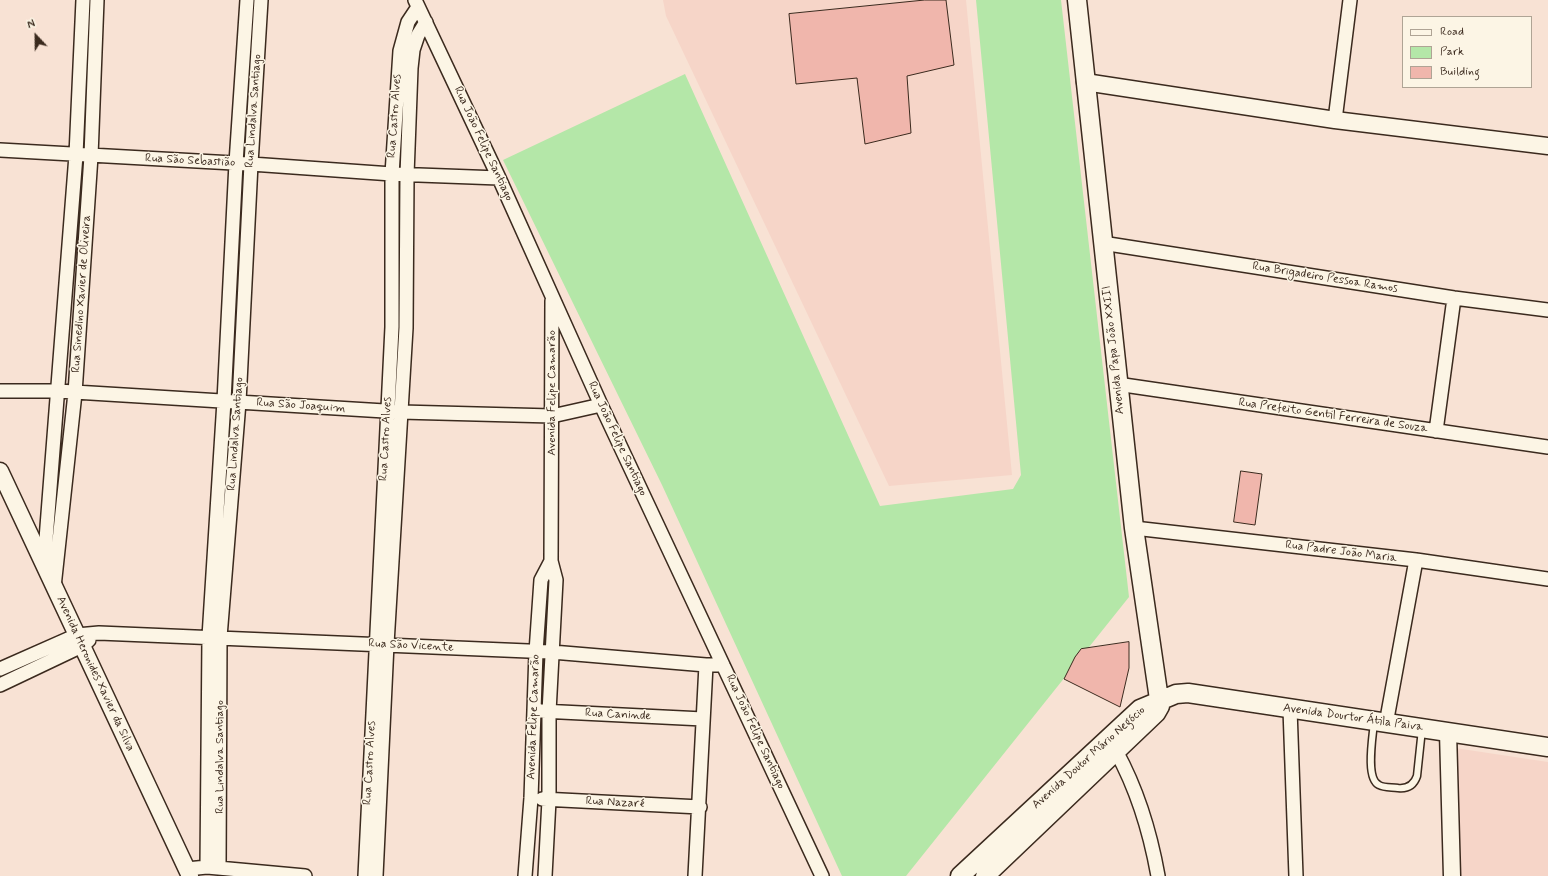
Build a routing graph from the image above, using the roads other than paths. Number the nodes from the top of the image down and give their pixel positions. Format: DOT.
graph roads {
  1 [pos="83,0"];
  2 [pos="97,0"];
  3 [pos="247,0"];
  4 [pos="261,0"];
  5 [pos="1077,0"];
  6 [pos="1350,0"];
  7 [pos="416,2"];
  8 [pos="426,22"];
  9 [pos="1085,82"];
  10 [pos="1335,120"];
  11 [pos="1548,146"];
  12 [pos="0,150"];
  13 [pos="76,155"];
  14 [pos="91,156"];
  15 [pos="236,163"];
  16 [pos="251,164"];
  17 [pos="392,174"];
  18 [pos="407,175"];
  19 [pos="499,178"];
  20 [pos="1102,242"];
  21 [pos="552,296"];
  22 [pos="1454,298"];
  23 [pos="1548,310"];
  24 [pos="392,327"];
  25 [pos="406,328"];
  26 [pos="1117,384"];
  27 [pos="0,391"];
  28 [pos="58,391"];
  29 [pos="75,393"];
  30 [pos="224,401"];
  31 [pos="239,402"];
  32 [pos="601,405"];
  33 [pos="388,412"];
  34 [pos="401,412"];
  35 [pos="552,416"];
  36 [pos="1436,431"];
  37 [pos="1548,447"];
  38 [pos="0,471"];
  39 [pos="1134,528"];
  40 [pos="1416,560"];
  41 [pos="551,561"];
  42 [pos="44,565"];
  43 [pos="1548,579"];
  44 [pos="54,587"];
  45 [pos="215,637"];
  46 [pos="80,640"];
  47 [pos="381,644"];
  48 [pos="536,652"];
  49 [pos="552,652"];
  50 [pos="706,665"];
  51 [pos="723,665"];
  52 [pos="0,669"];
  53 [pos="0,684"];
  54 [pos="1159,700"];
  55 [pos="1290,709"];
  56 [pos="533,711"];
  57 [pos="549,712"];
  58 [pos="703,718"];
  59 [pos="1380,723"];
  60 [pos="378,726"];
  61 [pos="1422,729"];
  62 [pos="1448,732"];
  63 [pos="1548,747"];
  64 [pos="1116,751"];
  65 [pos="531,798"];
  66 [pos="549,800"];
  67 [pos="700,807"];
  68 [pos="989,850"];
  69 [pos="213,868"];
  70 [pos="189,873"];
  71 [pos="994,873"];
  72 [pos="305,876"];
  73 [pos="365,876"];
  74 [pos="376,876"];
  75 [pos="525,876"];
  76 [pos="545,876"];
  77 [pos="695,876"];
  78 [pos="822,876"];
  79 [pos="960,876"];
  80 [pos="1158,876"];
  81 [pos="1296,876"];
  82 [pos="1452,876"];
  1 -- 13 [label="street, Rua Sinedino Xavier de Oliveira"];
  2 -- 14 [label="street, Rua Sinedino Xavier de Oliveira"];
  3 -- 15 [label="street, Rua Lindalva Santiago"];
  4 -- 16 [label="street, Rua Lindalva Santiago"];
  5 -- 9 [label="main road, Avenida Papa João XXIII"];
  6 -- 10 [label="street"];
  7 -- 8 [label="street, Rua João Felipe Santiago"];
  7 -- 17 [label="street, Rua Castro Alves"];
  8 -- 18 [label="street, Rua Castro Alves"];
  8 -- 19 [label="street, Rua João Felipe Santiago"];
  9 -- 10 [label="street"];
  9 -- 20 [label="main road, Avenida Papa João XXIII"];
  10 -- 11 [label="street"];
  12 -- 13 [label="street, Rua São Sebastião"];
  13 -- 14 [label="street, Rua São Sebastião"];
  13 -- 28 [label="street, Rua Sinedino Xavier de Oliveira"];
  14 -- 15 [label="street, Rua São Sebastião"];
  14 -- 29 [label="street, Rua Sinedino Xavier de Oliveira"];
  15 -- 16 [label="street, Rua São Sebastião"];
  15 -- 30 [label="street, Rua Lindalva Santiago"];
  16 -- 17 [label="street, Rua São Sebastião"];
  16 -- 31 [label="street, Rua Lindalva Santiago"];
  17 -- 18 [label="street, Rua São Sebastião"];
  17 -- 24 [label="street, Rua Castro Alves"];
  18 -- 19 [label="street, Rua São Sebastião"];
  18 -- 25 [label="street, Rua Castro Alves"];
  19 -- 21 [label="street, Rua João Felipe Santiago"];
  20 -- 22 [label="street, Rua Brigadeiro Pessoa Ramos"];
  20 -- 26 [label="main road, Avenida Papa João XXIII"];
  21 -- 32 [label="street, Rua João Felipe Santiago"];
  21 -- 35 [label="street, Avenida Felipe Camarão"];
  22 -- 23 [label="street, Rua Brigadeiro Pessoa Ramos"];
  22 -- 36 [label="street"];
  24 -- 25 [label="street"];
  24 -- 33 [label="street, Rua Castro Alves"];
  25 -- 34 [label="street, Rua Castro Alves"];
  26 -- 36 [label="street, Rua Prefeito Gentil Ferreira de Souza"];
  26 -- 39 [label="main road, Avenida Papa João XXIII"];
  27 -- 28 [label="street, Rua São Joaquim"];
  28 -- 29 [label="street, Rua São Joaquim"];
  28 -- 42 [label="street, Rua Sinedino Xavier de Oliveira"];
  29 -- 30 [label="street, Rua São Joaquim"];
  29 -- 44 [label="street, Rua Sinedino Xavier de Oliveira"];
  30 -- 31 [label="street, Rua São Joaquim"];
  30 -- 45 [label="street, Rua Lindalva Santiago"];
  31 -- 33 [label="street, Rua São Joaquim"];
  31 -- 45 [label="street, Rua Lindalva Santiago"];
  32 -- 35 [label="street, Rua São Joaquim"];
  32 -- 51 [label="street, Rua João Felipe Santiago"];
  33 -- 34 [label="street, Rua São Joaquim"];
  33 -- 47 [label="street, Rua Castro Alves"];
  34 -- 35 [label="street, Rua São Joaquim"];
  34 -- 47 [label="street, Rua Castro Alves"];
  35 -- 41 [label="street, Avenida Felipe Camarão"];
  36 -- 37 [label="street, Rua Prefeito Gentil Ferreira de Souza"];
  38 -- 42 [label="street, Avenida Heronides Xavier da Silva"];
  39 -- 40 [label="street, Rua Padre João Maria"];
  39 -- 54 [label="main road, Avenida Papa João XXIII"];
  40 -- 43 [label="street, Rua Padre João Maria"];
  40 -- 59 [label="street"];
  41 -- 48 [label="street, Avenida Felipe Camarão"];
  41 -- 49 [label="street, Avenida Felipe Camarão"];
  42 -- 44 [label="street, Avenida Heronides Xavier da Silva"];
  44 -- 46 [label="street, Avenida Heronides Xavier da Silva"];
  45 -- 46 [label="street, Rua São Vicente"];
  45 -- 47 [label="street, Rua São Vicente"];
  45 -- 69 [label="street, Rua Lindalva Santiago"];
  46 -- 52 [label="street"];
  46 -- 53 [label="street"];
  46 -- 70 [label="street, Avenida Heronides Xavier da Silva"];
  47 -- 48 [label="street, Rua São Vicente"];
  47 -- 60 [label="street, Rua Castro Alves"];
  48 -- 49 [label="street, Rua São Vicente"];
  48 -- 56 [label="street, Avenida Felipe Camarão"];
  49 -- 50 [label="street, Rua São Vicente"];
  49 -- 57 [label="street, Avenida Felipe Camarão"];
  50 -- 51 [label="street, Rua São Vicente"];
  50 -- 58 [label="street, Rua João Felipe Santiago"];
  51 -- 78 [label="street, Rua João Felipe Santiago"];
  54 -- 55 [label="main road, Avenida Dourtor Átila Paiva"];
  54 -- 64 [label="main road, Avenida Doutor Mário Negócio"];
  54 -- 68 [label="main road, Avenida Doutor Mário Negócio"];
  55 -- 59 [label="main road, Avenida Dourtor Átila Paiva"];
  55 -- 81 [label="street"];
  56 -- 57 [label="street, Rua Caninde"];
  56 -- 65 [label="street, Avenida Felipe Camarão"];
  57 -- 58 [label="street, Rua Caninde"];
  57 -- 66 [label="street, Avenida Felipe Camarão"];
  58 -- 67 [label="street, Rua João Felipe Santiago"];
  59 -- 61 [label="main road, Avenida Dourtor Átila Paiva"];
  59 -- 61 [label="lane"];
  60 -- 73 [label="street, Rua Castro Alves"];
  60 -- 74 [label="street, Rua Castro Alves"];
  61 -- 62 [label="main road, Avenida Dourtor Átila Paiva"];
  62 -- 63 [label="main road, Avenida Dourtor Átila Paiva"];
  62 -- 82 [label="street"];
  64 -- 71 [label="main road, Avenida Doutor Mário Negócio"];
  64 -- 80 [label="street"];
  65 -- 66 [label="street, Rua Nazaré"];
  65 -- 75 [label="street, Avenida Felipe Camarão"];
  66 -- 67 [label="street, Rua Nazaré"];
  66 -- 76 [label="street, Avenida Felipe Camarão"];
  67 -- 77 [label="street, Rua João Felipe Santiago"];
  68 -- 71 [label="street"];
  68 -- 79 [label="main road, Avenida Doutor Mário Negócio"];
  69 -- 70 [label="street"];
  69 -- 72 [label="street"];
}
